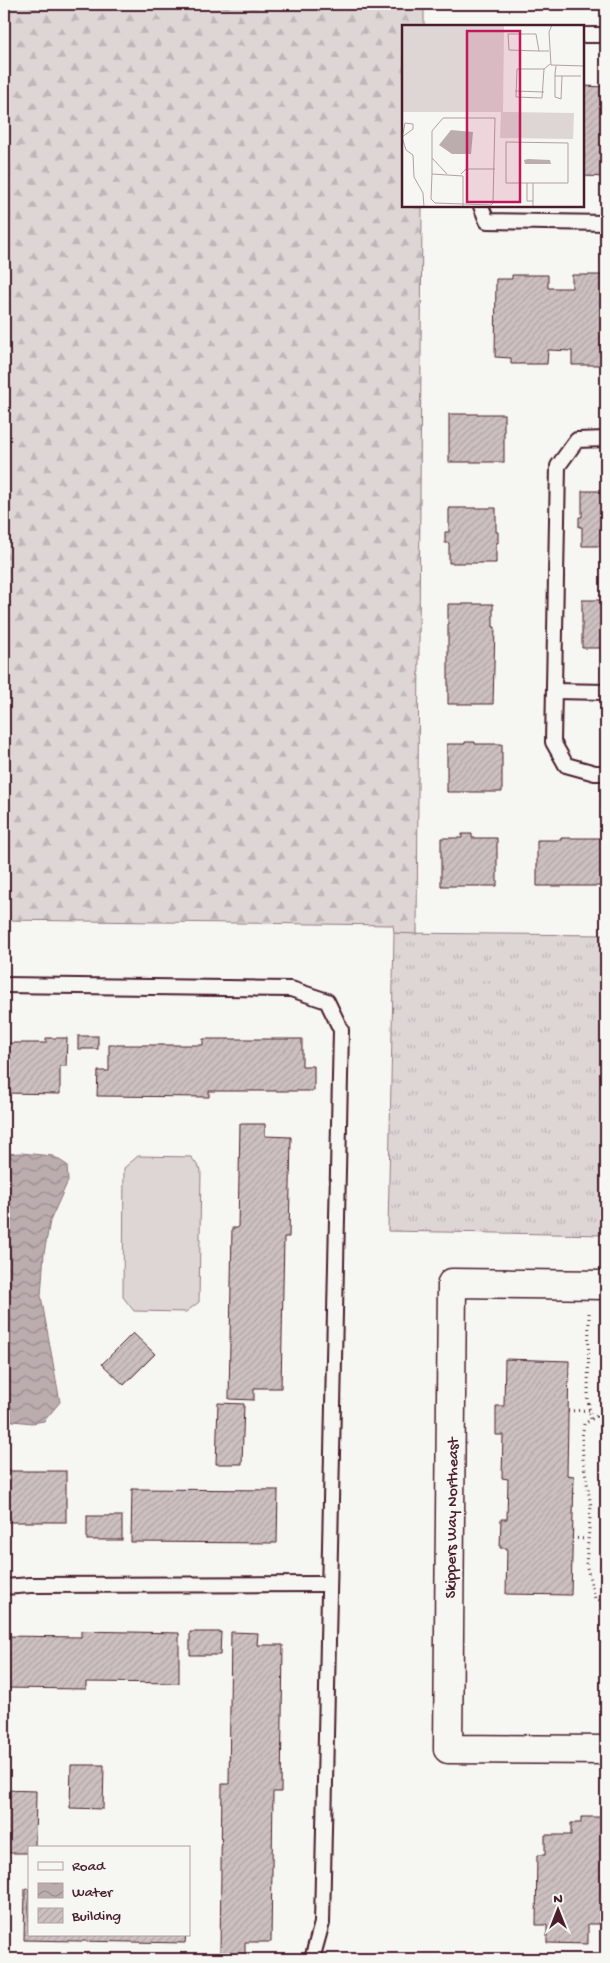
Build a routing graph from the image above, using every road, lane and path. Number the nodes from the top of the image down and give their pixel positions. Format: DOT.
graph roads {
  1 [pos="585,35"];
  2 [pos="606,35"];
  3 [pos="481,208"];
  4 [pos="606,223"];
  5 [pos="606,439"];
  6 [pos="554,691"];
  7 [pos="606,692"];
  8 [pos="606,773"];
  9 [pos="4,985"];
  10 [pos="598,1284"];
  11 [pos="590,1410"];
  12 [pos="568,1411"];
  13 [pos="606,1413"];
  14 [pos="591,1419"];
  15 [pos="572,1538"];
  16 [pos="587,1539"];
  17 [pos="329,1584"];
  18 [pos="4,1587"];
  19 [pos="606,1603"];
  20 [pos="606,1750"];
  21 [pos="312,1959"];
  1 -- 2 [label="lane"];
  3 -- 4 [label="lane"];
  5 -- 6 [label="lane"];
  6 -- 7 [label="lane"];
  6 -- 8 [label="lane"];
  9 -- 17 [label="lane"];
  10 -- 11 [label="path"];
  10 -- 20 [label="street, Skippers Way Northeast"];
  11 -- 12 [label="path"];
  11 -- 14 [label="path"];
  13 -- 14 [label="path"];
  14 -- 16 [label="path"];
  15 -- 16 [label="path"];
  16 -- 19 [label="path"];
  17 -- 18 [label="lane"];
  17 -- 21 [label="lane"];
}
